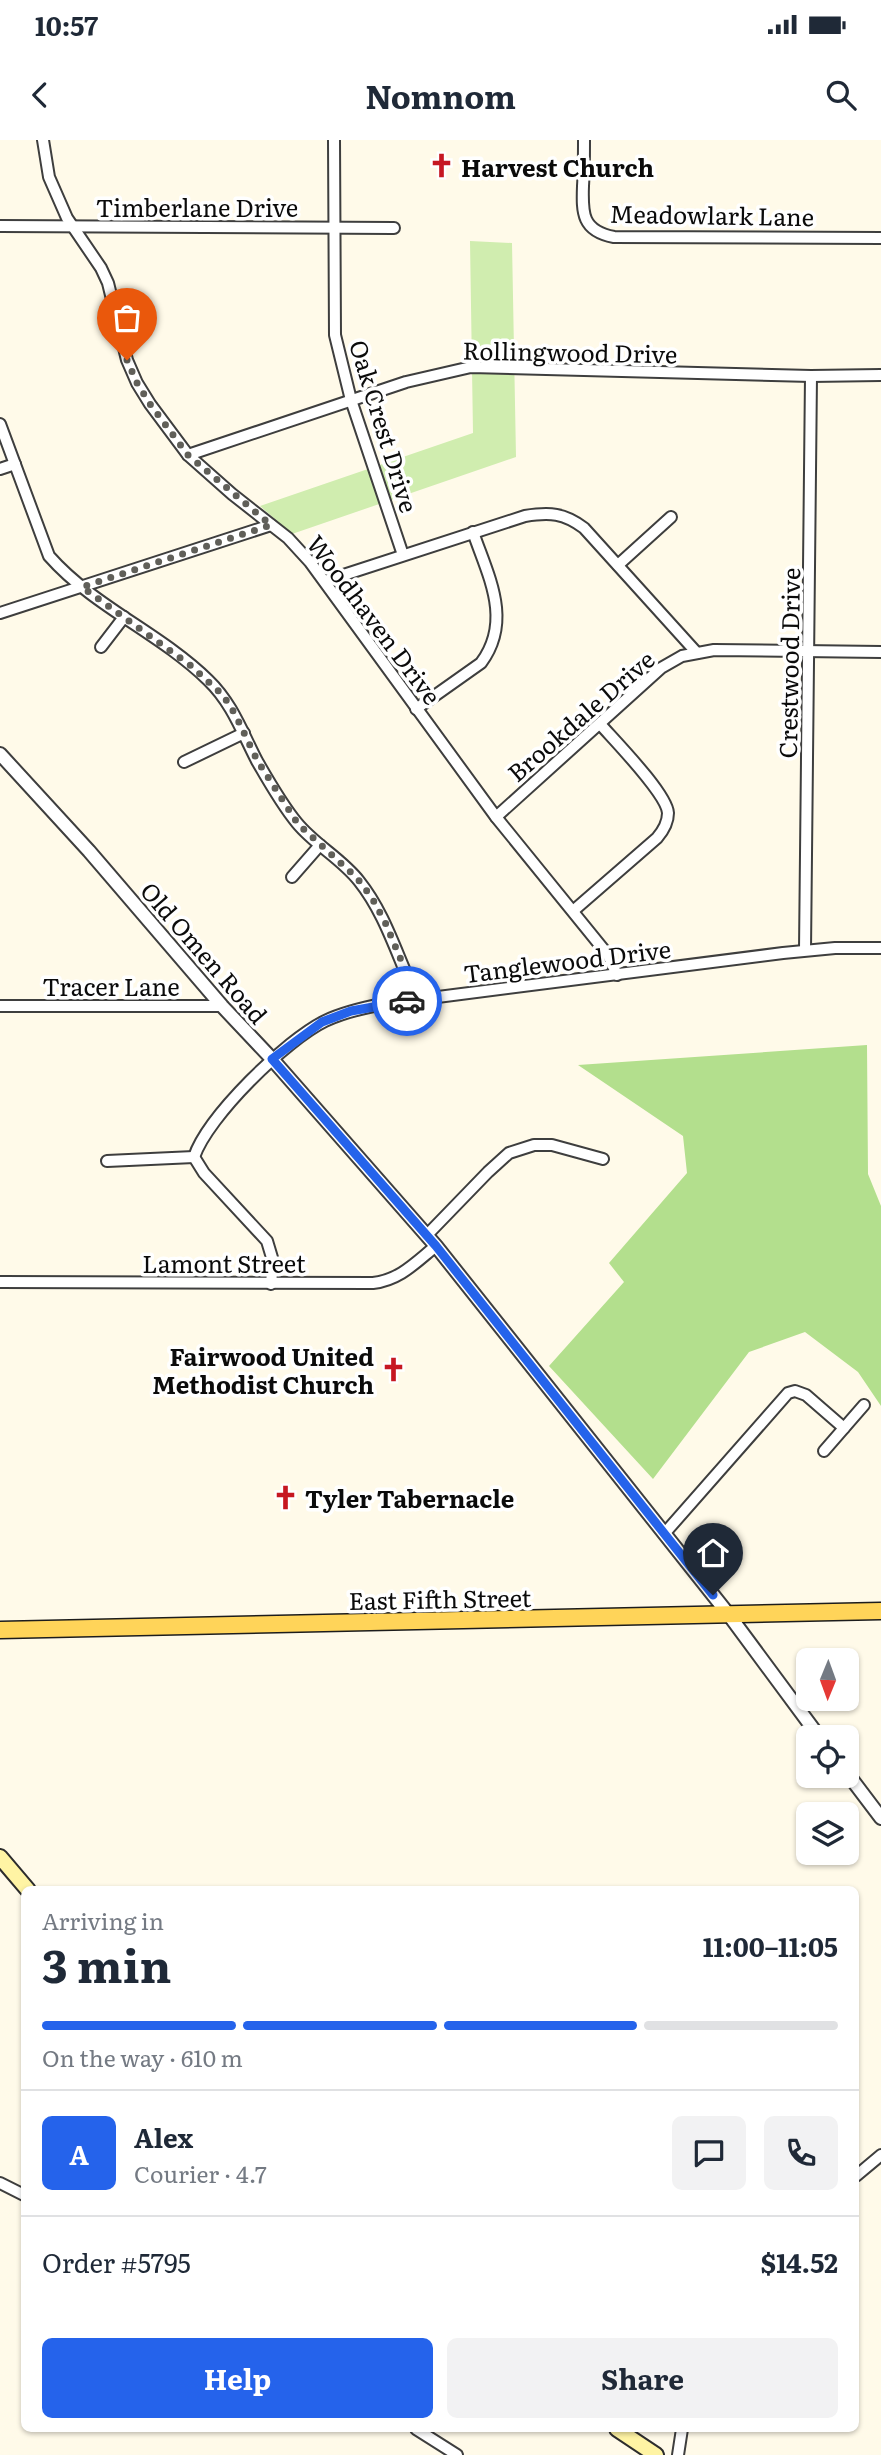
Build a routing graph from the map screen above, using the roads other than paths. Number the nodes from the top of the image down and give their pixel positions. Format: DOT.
graph roads {
  1 [pos="43,140"];
  2 [pos="334,140"];
  3 [pos="584,140"];
  4 [pos="0,226"];
  5 [pos="73,227"];
  6 [pos="335,228"];
  7 [pos="394,228"];
  8 [pos="881,238"];
  9 [pos="881,375"];
  10 [pos="811,376"];
  11 [pos="351,400"];
  12 [pos="0,424"];
  13 [pos="188,455"];
  14 [pos="15,464"];
  15 [pos="0,469"];
  16 [pos="671,517"];
  17 [pos="271,525"];
  18 [pos="473,532"];
  19 [pos="403,555"];
  20 [pos="618,565"];
  21 [pos="326,581"];
  22 [pos="82,587"];
  23 [pos="0,614"];
  24 [pos="124,617"];
  25 [pos="101,647"];
  26 [pos="809,652"];
  27 [pos="881,652"];
  28 [pos="697,653"];
  29 [pos="416,709"];
  30 [pos="600,724"];
  31 [pos="244,733"];
  32 [pos="0,754"];
  33 [pos="184,762"];
  34 [pos="496,817"];
  35 [pos="320,845"];
  36 [pos="292,877"];
  37 [pos="573,911"];
  38 [pos="881,948"];
  39 [pos="805,950"];
  40 [pos="617,975"];
  41 [pos="418,1000"];
  42 [pos="0,1006"];
  43 [pos="222,1006"];
  44 [pos="272,1059"];
  45 [pos="194,1157"];
  46 [pos="603,1159"];
  47 [pos="107,1161"];
  48 [pos="427,1235"];
  49 [pos="436,1246"];
  50 [pos="0,1282"];
  51 [pos="271,1284"];
  52 [pos="864,1405"];
  53 [pos="844,1428"];
  54 [pos="824,1451"];
  55 [pos="664,1534"];
  56 [pos="881,1611"];
  57 [pos="729,1615"];
  58 [pos="0,1630"];
  59 [pos="810,1725"];
  60 [pos="858,1788"];
  61 [pos="881,1818"];
  62 [pos="0,1857"];
  63 [pos="25,1886"];
  64 [pos="881,2155"];
  65 [pos="859,2173"];
  66 [pos="0,2183"];
  67 [pos="21,2194"];
  68 [pos="421,2432"];
  69 [pos="622,2432"];
  70 [pos="682,2432"];
  71 [pos="457,2455"];
  72 [pos="656,2455"];
  73 [pos="678,2455"];
  1 -- 5 [label="street, Woodhaven Drive"];
  2 -- 6 [label="street, Oak Crest Drive"];
  3 -- 8 [label="street, Meadowlark Lane"];
  4 -- 5 [label="street, Timberlane Drive"];
  5 -- 6 [label="street, Timberlane Drive"];
  5 -- 13 [label="street, Woodhaven Drive"];
  6 -- 7 [label="street, Timberlane Drive"];
  6 -- 11 [label="street, Oak Crest Drive"];
  9 -- 10 [label="street, Rollingwood Drive"];
  10 -- 11 [label="street, Rollingwood Drive"];
  10 -- 26 [label="street, Crestwood Drive"];
  11 -- 13 [label="street, Rollingwood Drive"];
  11 -- 19 [label="street, Oak Crest Drive"];
  12 -- 14 [label="street"];
  13 -- 17 [label="street, Woodhaven Drive"];
  14 -- 15 [label="street"];
  14 -- 22 [label="street"];
  16 -- 20 [label="street"];
  17 -- 21 [label="street, Woodhaven Drive"];
  17 -- 22 [label="street"];
  18 -- 19 [label="street"];
  18 -- 20 [label="street"];
  18 -- 29 [label="street"];
  19 -- 21 [label="street"];
  20 -- 28 [label="street"];
  21 -- 29 [label="street, Woodhaven Drive"];
  22 -- 23 [label="street"];
  22 -- 24 [label="street"];
  24 -- 25 [label="street"];
  24 -- 31 [label="street"];
  26 -- 27 [label="street, Brookdale Drive"];
  26 -- 28 [label="street, Brookdale Drive"];
  26 -- 39 [label="street, Crestwood Drive"];
  28 -- 30 [label="street, Brookdale Drive"];
  29 -- 34 [label="street, Woodhaven Drive"];
  30 -- 34 [label="street, Brookdale Drive"];
  30 -- 37 [label="street"];
  31 -- 33 [label="street"];
  31 -- 35 [label="street"];
  32 -- 43 [label="street, Old Omen Road"];
  34 -- 37 [label="street, Woodhaven Drive"];
  35 -- 36 [label="street"];
  35 -- 41 [label="street"];
  37 -- 40 [label="street, Woodhaven Drive"];
  38 -- 39 [label="street, Tanglewood Drive"];
  39 -- 40 [label="street, Tanglewood Drive"];
  40 -- 41 [label="street, Tanglewood Drive"];
  41 -- 44 [label="street, Tanglewood Drive"];
  42 -- 43 [label="street, Tracer Lane"];
  43 -- 44 [label="street, Old Omen Road"];
  44 -- 45 [label="street, Tanglewood Drive"];
  44 -- 48 [label="street, Old Omen Road"];
  45 -- 47 [label="street"];
  45 -- 51 [label="street"];
  46 -- 48 [label="street"];
  48 -- 49 [label="street, Old Omen Road"];
  49 -- 51 [label="street, Lamont Street"];
  49 -- 55 [label="street, Old Omen Road"];
  50 -- 51 [label="street, Lamont Street"];
  52 -- 53 [label="street"];
  53 -- 54 [label="street"];
  53 -- 55 [label="street"];
  55 -- 57 [label="street, Old Omen Road"];
  56 -- 57 [label="main road, East Fifth Street"];
  57 -- 58 [label="main road, East Fifth Street"];
  57 -- 59 [label="street, Old Omen Road"];
  60 -- 61 [label="street"];
  62 -- 63 [label="main road"];
  64 -- 65 [label="street"];
  66 -- 67 [label="street"];
  68 -- 71 [label="street"];
  69 -- 72 [label="main road"];
  70 -- 73 [label="street"];
}
